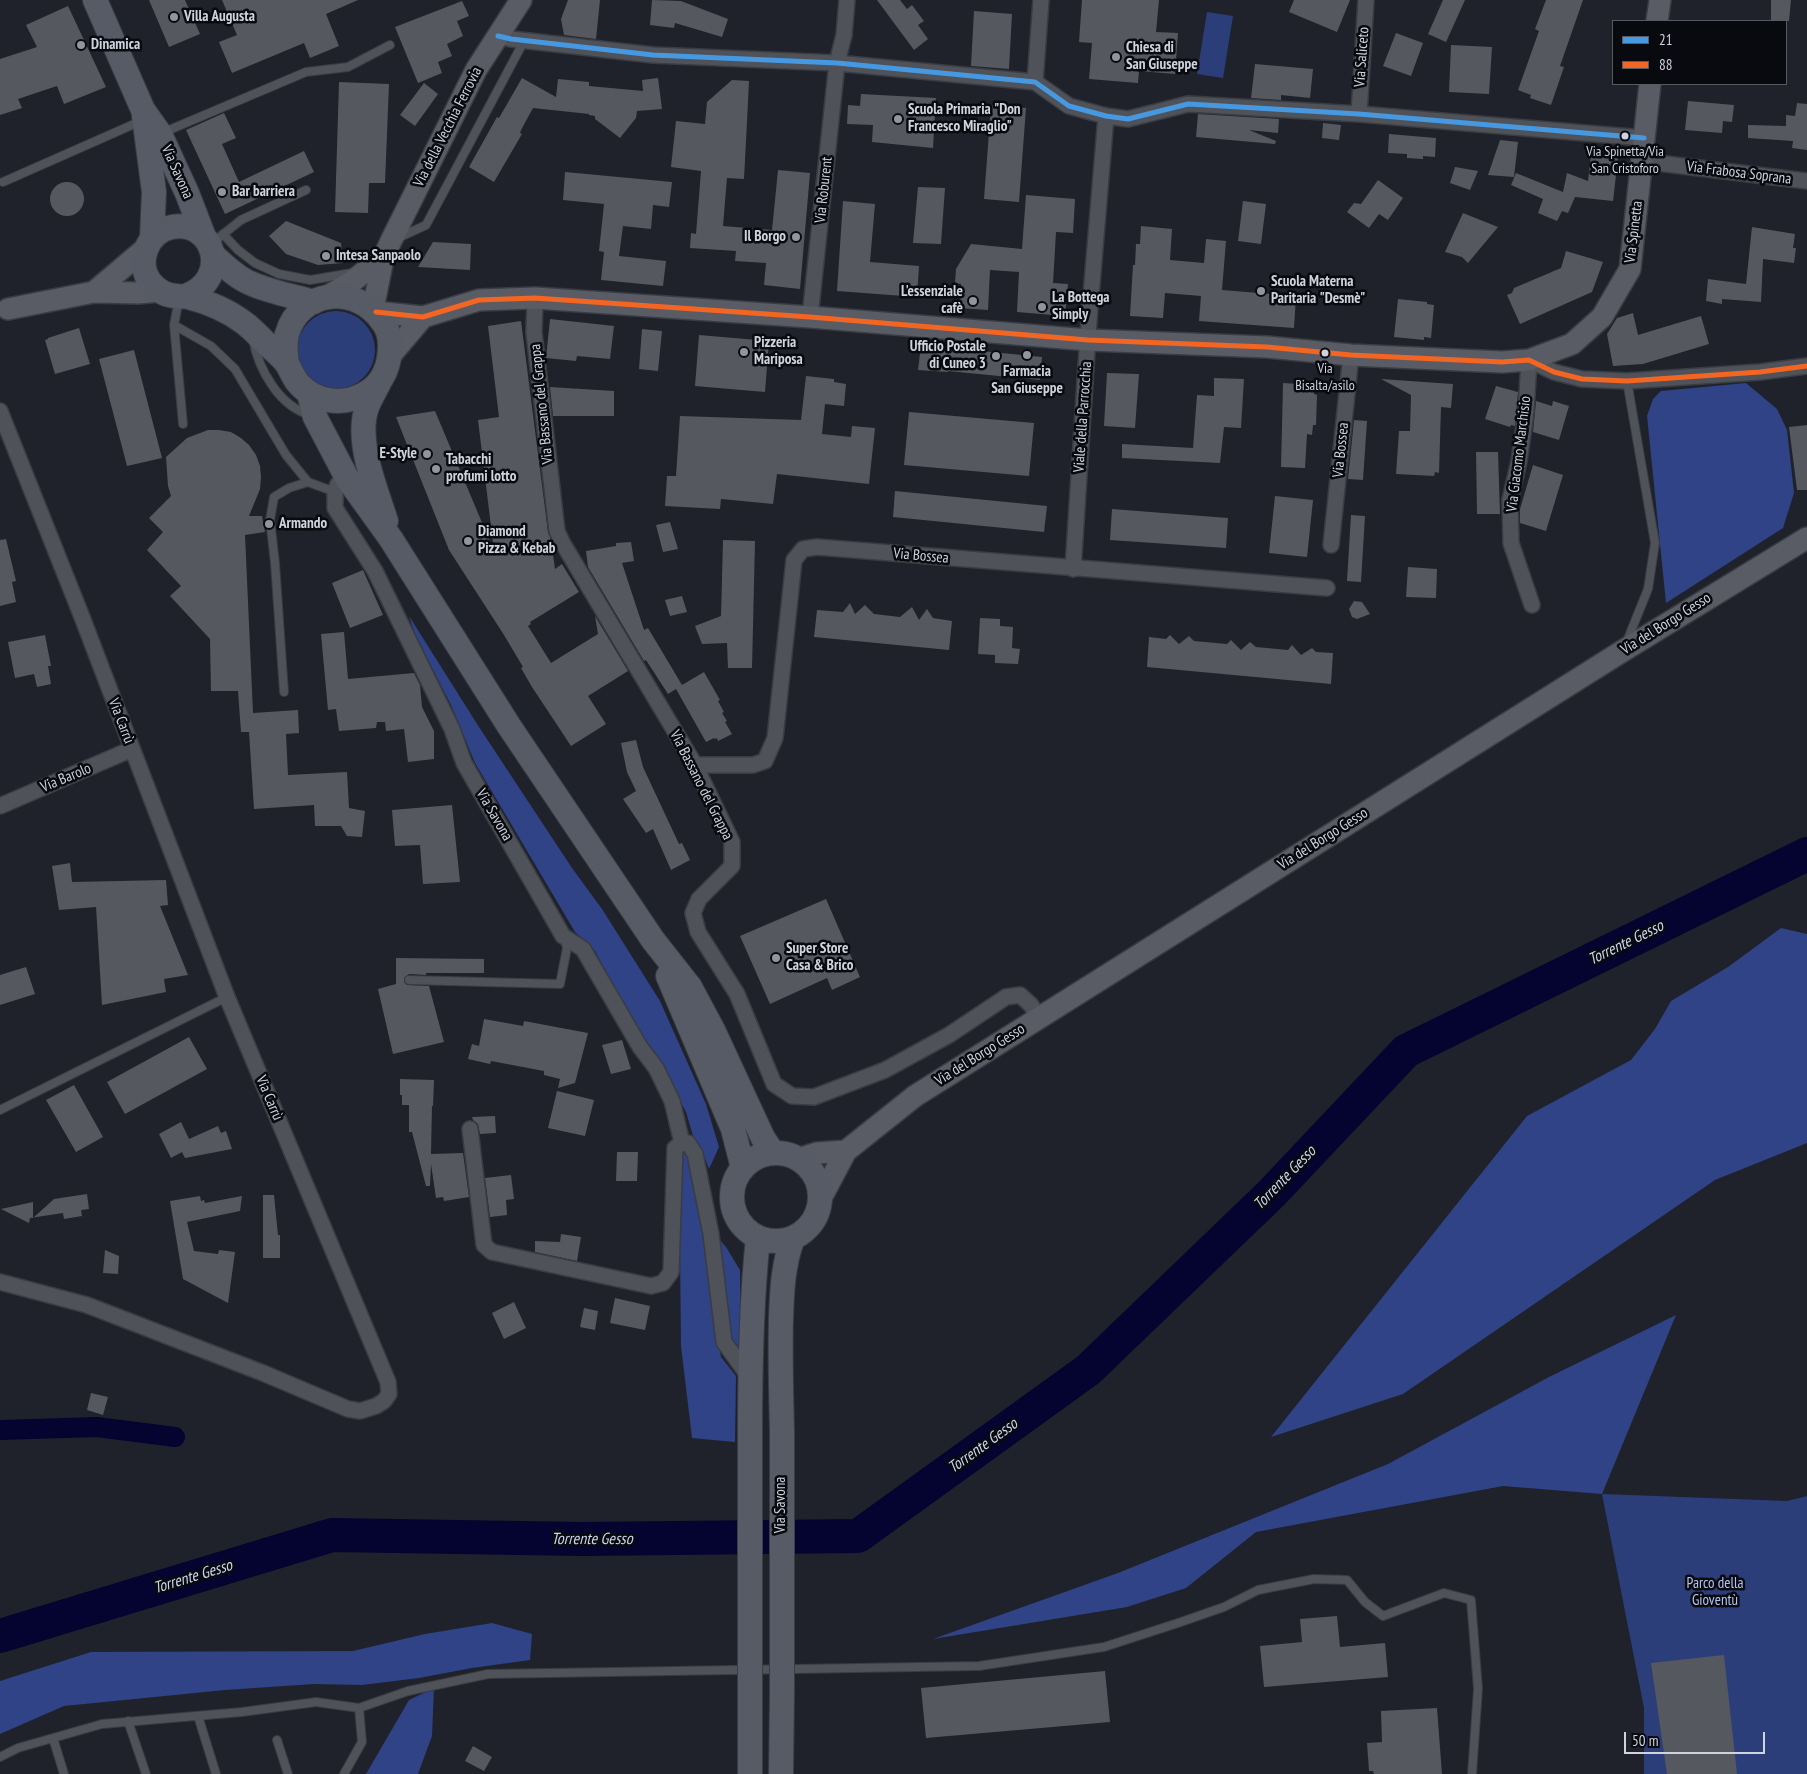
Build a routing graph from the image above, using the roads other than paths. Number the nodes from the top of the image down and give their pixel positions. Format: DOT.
graph roads {
  1 [pos="95,0"];
  2 [pos="521,0"];
  3 [pos="846,0"];
  4 [pos="1041,0"];
  5 [pos="1366,0"];
  6 [pos="1660,0"];
  7 [pos="1658,20"];
  8 [pos="498,36"];
  9 [pos="524,41"];
  10 [pos="390,45"];
  11 [pos="837,63"];
  12 [pos="1035,82"];
  13 [pos="1650,85"];
  14 [pos="1359,114"];
  15 [pos="1106,116"];
  16 [pos="149,121"];
  17 [pos="1644,138"];
  18 [pos="1641,161"];
  19 [pos="1807,181"];
  20 [pos="3,182"];
  21 [pos="306,190"];
  22 [pos="149,243"];
  23 [pos="212,243"];
  24 [pos="387,250"];
  25 [pos="364,272"];
  26 [pos="94,292"];
  27 [pos="175,295"];
  28 [pos="535,298"];
  29 [pos="320,299"];
  30 [pos="8,309"];
  31 [pos="374,310"];
  32 [pos="423,317"];
  33 [pos="810,317"];
  34 [pos="174,325"];
  35 [pos="251,328"];
  36 [pos="1088,340"];
  37 [pos="1351,355"];
  38 [pos="390,356"];
  39 [pos="1529,360"];
  40 [pos="287,364"];
  41 [pos="1807,366"];
  42 [pos="1627,381"];
  43 [pos="379,382"];
  44 [pos="309,393"];
  45 [pos="0,411"];
  46 [pos="315,416"];
  47 [pos="183,424"];
  48 [pos="308,482"];
  49 [pos="341,485"];
  50 [pos="1807,538"];
  51 [pos="392,539"];
  52 [pos="1331,545"];
  53 [pos="1073,569"];
  54 [pos="1327,588"];
  55 [pos="1532,605"];
  56 [pos="1621,652"];
  57 [pos="284,692"];
  58 [pos="132,749"];
  59 [pos="695,765"];
  60 [pos="0,806"];
  61 [pos="563,936"];
  62 [pos="653,940"];
  63 [pos="409,980"];
  64 [pos="227,997"];
  65 [pos="1039,1018"];
  66 [pos="0,1110"];
  67 [pos="470,1129"];
  68 [pos="682,1143"];
  69 [pos="846,1150"];
  70 [pos="773,1153"];
  71 [pos="799,1159"];
  72 [pos="743,1168"];
  73 [pos="820,1200"];
  74 [pos="758,1238"];
  75 [pos="793,1238"];
  76 [pos="0,1282"];
  77 [pos="750,1378"];
  78 [pos="359,1708"];
  79 [pos="198,1716"];
  80 [pos="128,1721"];
  81 [pos="52,1738"];
  82 [pos="277,1740"];
  83 [pos="0,1757"];
  84 [pos="64,1774"];
  85 [pos="146,1774"];
  86 [pos="216,1774"];
  87 [pos="288,1774"];
  88 [pos="344,1774"];
  89 [pos="750,1774"];
  90 [pos="781,1774"];
  91 [pos="1472,1774"];
  1 -- 16 [label="main road, Via Savona"];
  2 -- 8 [label="street, Via della Vecchia Ferrovia"];
  3 -- 11 [label="street, Via Roburent"];
  4 -- 12 [label="street"];
  5 -- 14 [label="street, Via Saliceto"];
  6 -- 7 [label="street"];
  8 -- 9 [label="street"];
  8 -- 24 [label="street, Via della Vecchia Ferrovia"];
  9 -- 11 [label="street"];
  9 -- 24 [label="lane"];
  10 -- 16 [label="lane"];
  11 -- 12 [label="street"];
  11 -- 33 [label="street, Via Roburent"];
  12 -- 15 [label="street"];
  13 -- 17 [label="street, Via Spinetta"];
  14 -- 15 [label="street"];
  14 -- 17 [label="street"];
  15 -- 36 [label="street, Viale della Parrocchia"];
  16 -- 20 [label="lane"];
  16 -- 22 [label="main road, Via Savona"];
  16 -- 23 [label="main road, Via Savona"];
  17 -- 18 [label="street, Via Spinetta"];
  18 -- 19 [label="street, Via Frabosa Soprana"];
  18 -- 39 [label="street, Via Spinetta"];
  21 -- 23 [label="lane"];
  22 -- 23 [label="main road"];
  22 -- 26 [label="street"];
  22 -- 27 [label="main road"];
  23 -- 25 [label="lane"];
  23 -- 27 [label="main road"];
  23 -- 29 [label="main road, Via Savona"];
  24 -- 25 [label="street, Via della Vecchia Ferrovia"];
  24 -- 31 [label="street, Via della Vecchia Ferrovia"];
  25 -- 29 [label="street, Via della Vecchia Ferrovia"];
  26 -- 27 [label="street"];
  26 -- 30 [label="street"];
  27 -- 34 [label="lane"];
  27 -- 35 [label="main road"];
  28 -- 32 [label="street, Via Spinetta"];
  28 -- 33 [label="street, Via Spinetta"];
  28 -- 59 [label="street, Via Bassano del Grappa"];
  29 -- 31 [label="main road"];
  29 -- 40 [label="main road"];
  31 -- 32 [label="street"];
  31 -- 38 [label="main road"];
  32 -- 38 [label="street"];
  33 -- 36 [label="street, Via Spinetta"];
  34 -- 47 [label="lane"];
  34 -- 48 [label="lane"];
  35 -- 40 [label="main road"];
  35 -- 46 [label="lane"];
  36 -- 37 [label="street, Via Spinetta"];
  36 -- 53 [label="street, Viale della Parrocchia"];
  37 -- 39 [label="street, Via Spinetta"];
  37 -- 52 [label="street, Via Bossea"];
  38 -- 43 [label="main road"];
  39 -- 42 [label="street"];
  39 -- 55 [label="street, Via Giacomo Marchisio"];
  40 -- 44 [label="main road"];
  41 -- 42 [label="street"];
  42 -- 56 [label="lane"];
  43 -- 44 [label="main road"];
  43 -- 51 [label="main road, Via Savona"];
  44 -- 46 [label="main road, Via Savona"];
  45 -- 58 [label="street, Via Carrù"];
  46 -- 49 [label="main road, Via Savona"];
  48 -- 49 [label="lane"];
  48 -- 57 [label="lane"];
  49 -- 51 [label="main road, Via Savona"];
  49 -- 61 [label="street, Via Savona"];
  50 -- 56 [label="street, Via del Borgo Gesso"];
  51 -- 62 [label="main road, Via Savona"];
  53 -- 54 [label="street, Via Bossea"];
  53 -- 59 [label="street, Via Bossea"];
  56 -- 65 [label="street, Via del Borgo Gesso"];
  58 -- 60 [label="street, Via Barolo"];
  58 -- 64 [label="street, Via Carrù"];
  59 -- 65 [label="street, Via Bassano del Grappa"];
  61 -- 63 [label="lane"];
  61 -- 68 [label="street, Via Savona"];
  62 -- 70 [label="main road, Via Savona"];
  62 -- 72 [label="main road, Via Savona"];
  64 -- 66 [label="lane"];
  64 -- 76 [label="street, Via Carrù"];
  65 -- 69 [label="street, Via del Borgo Gesso"];
  67 -- 68 [label="street"];
  68 -- 77 [label="street, Via Savona"];
  69 -- 71 [label="street"];
  69 -- 73 [label="street, Via del Borgo Gesso"];
  70 -- 71 [label="main road"];
  70 -- 72 [label="main road"];
  71 -- 73 [label="main road"];
  72 -- 74 [label="main road"];
  73 -- 75 [label="main road"];
  74 -- 75 [label="main road"];
  74 -- 77 [label="main road, Via Savona"];
  75 -- 90 [label="main road, Via Savona, bridge"];
  77 -- 89 [label="main road, Via Savona, bridge"];
  78 -- 79 [label="lane"];
  78 -- 88 [label="lane"];
  78 -- 91 [label="lane"];
  79 -- 80 [label="lane"];
  79 -- 86 [label="lane"];
  80 -- 81 [label="lane"];
  80 -- 85 [label="lane"];
  81 -- 83 [label="lane"];
  81 -- 84 [label="lane"];
  82 -- 87 [label="lane"];
}
